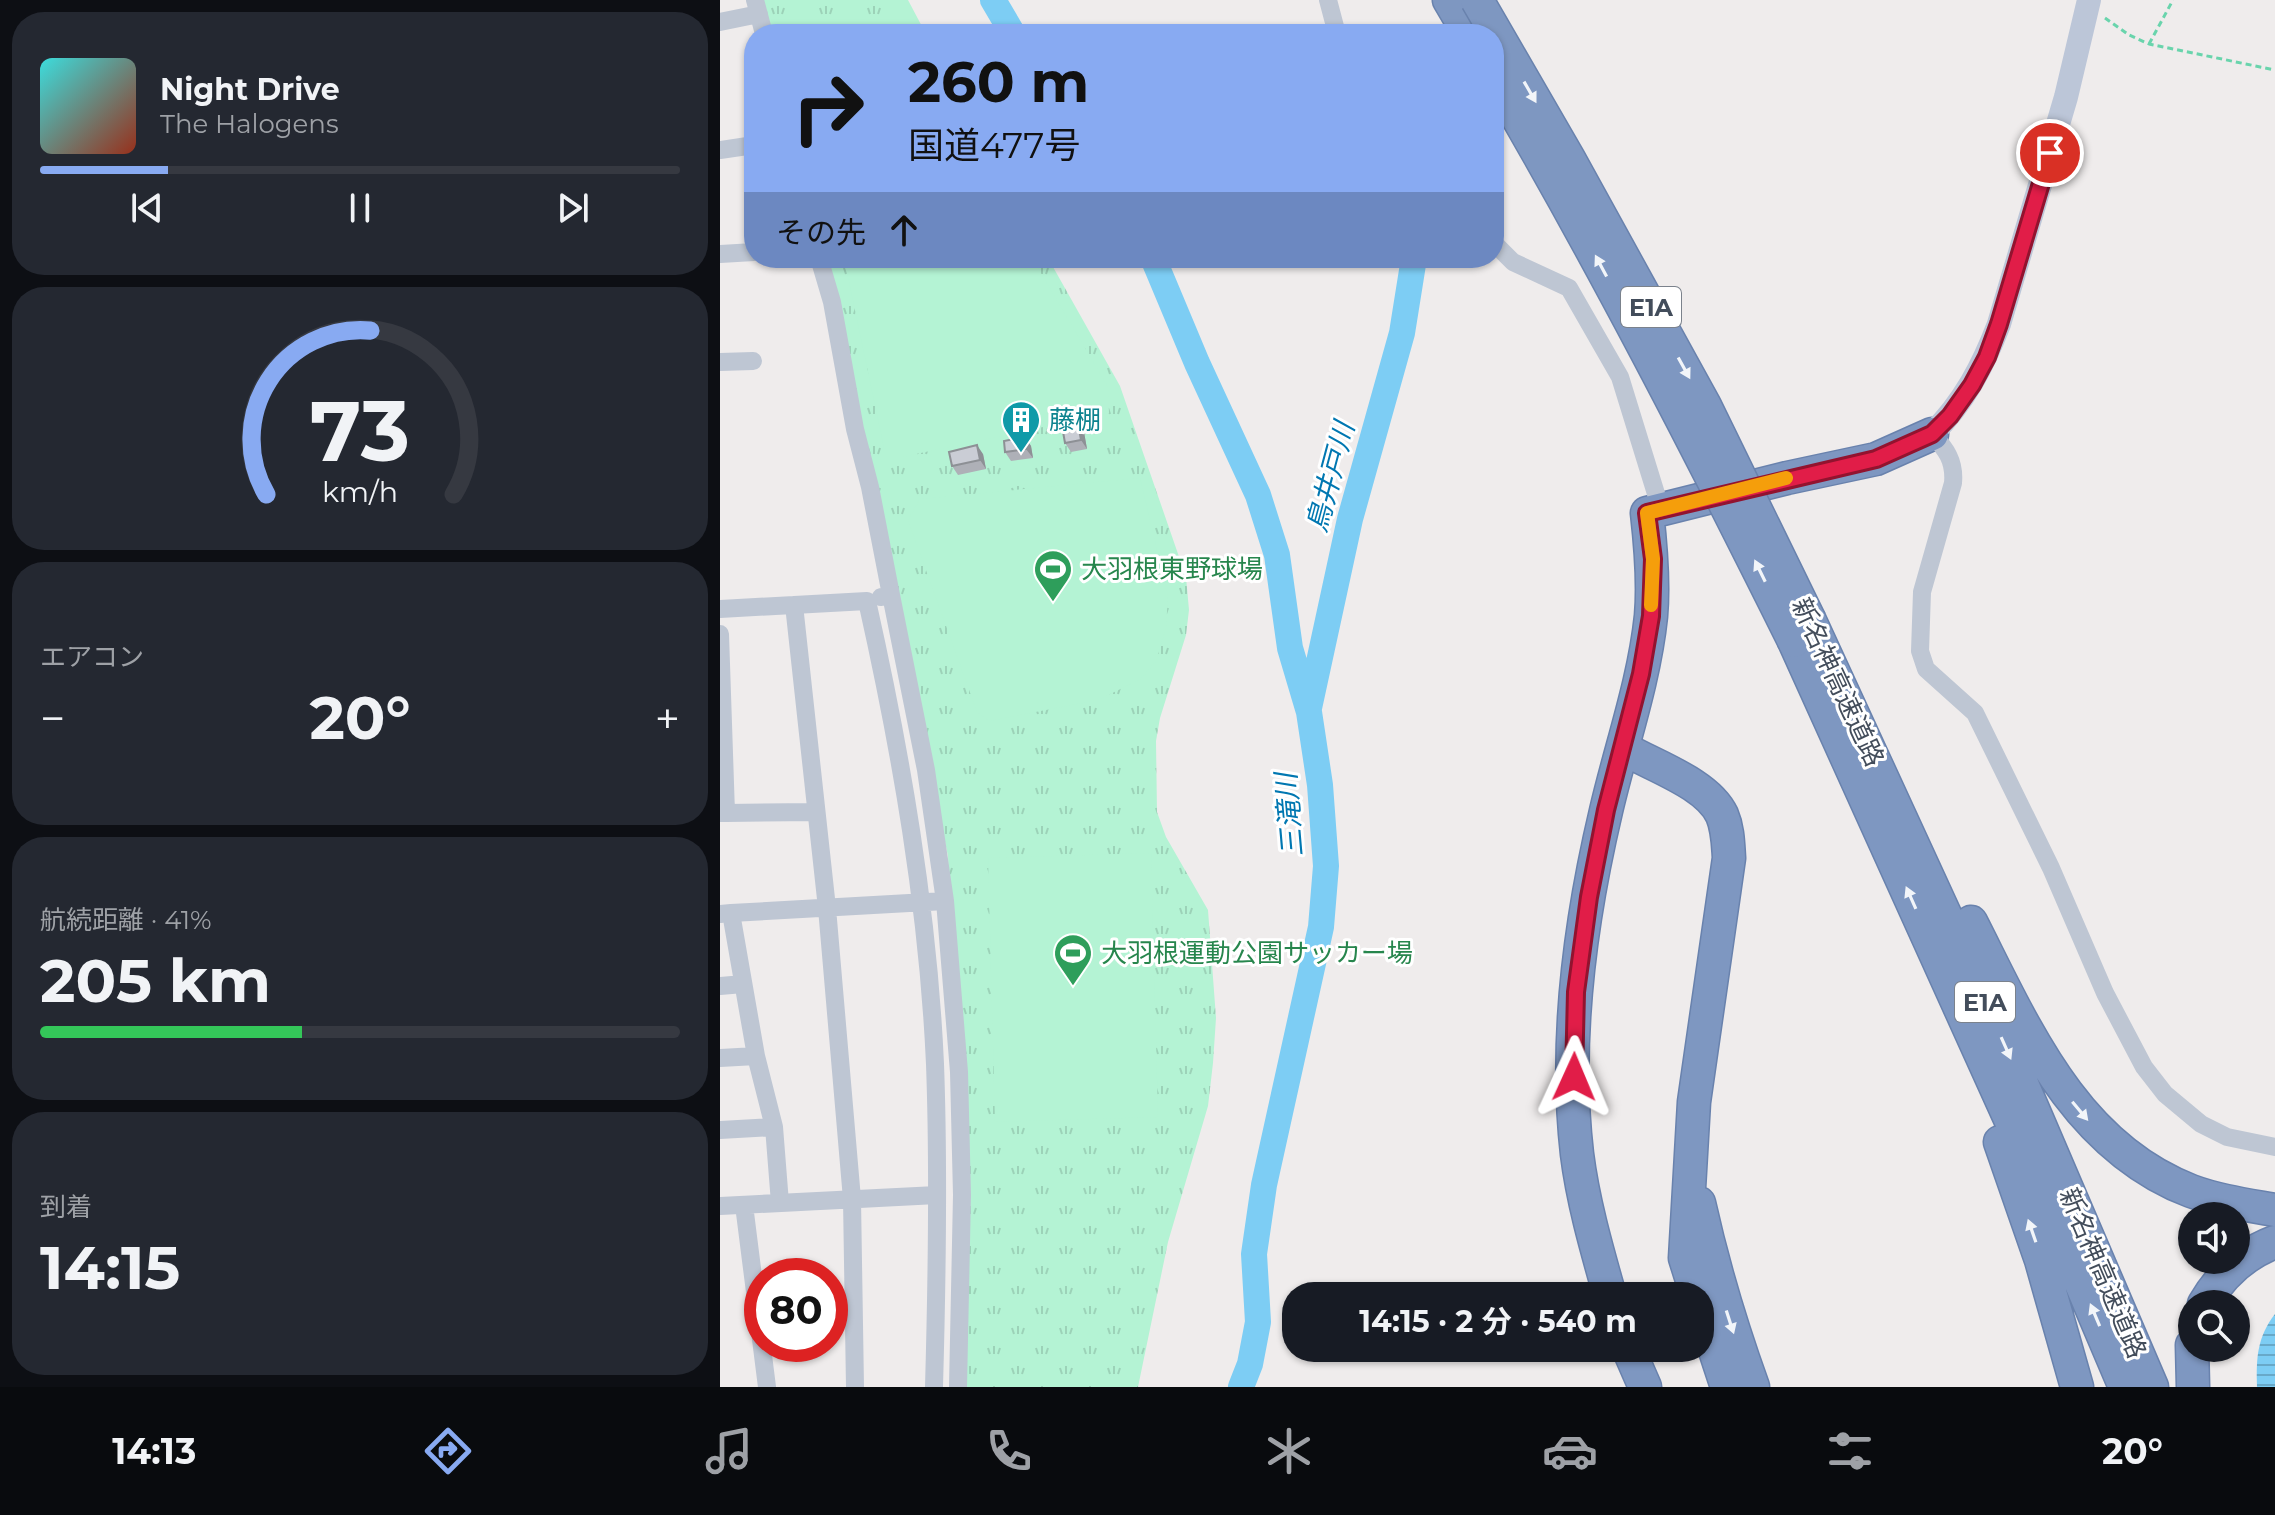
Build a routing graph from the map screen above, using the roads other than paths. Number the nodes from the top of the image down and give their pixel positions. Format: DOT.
graph roads {
  1 [pos="1328,0"];
  2 [pos="1449,0"];
  3 [pos="1477,0"];
  4 [pos="2088,5"];
  5 [pos="757,7"];
  6 [pos="720,22"];
  7 [pos="1334,24"];
  8 [pos="1463,24"];
  9 [pos="1491,24"];
  10 [pos="1504,47"];
  11 [pos="1504,94"];
  12 [pos="744,146"];
  13 [pos="720,150"];
  14 [pos="744,253"];
  15 [pos="1504,253"];
  16 [pos="720,254"];
  17 [pos="822,268"];
  18 [pos="753,361"];
  19 [pos="720,362"];
  20 [pos="1932,434"];
  21 [pos="1661,510"];
  22 [pos="891,595"];
  23 [pos="867,601"];
  24 [pos="794,605"];
  25 [pos="720,609"];
  26 [pos="1802,631"];
  27 [pos="720,634"];
  28 [pos="1825,652"];
  29 [pos="1623,748"];
  30 [pos="816,812"];
  31 [pos="723,813"];
  32 [pos="945,901"];
  33 [pos="921,902"];
  34 [pos="827,908"];
  35 [pos="726,914"];
  36 [pos="1932,943"];
  37 [pos="743,984"];
  38 [pos="720,986"];
  39 [pos="756,1056"];
  40 [pos="720,1058"];
  41 [pos="774,1127"];
  42 [pos="720,1130"];
  43 [pos="2275,1147"];
  44 [pos="1691,1165"];
  45 [pos="937,1195"];
  46 [pos="852,1199"];
  47 [pos="780,1203"];
  48 [pos="744,1205"];
  49 [pos="720,1206"];
  50 [pos="2275,1210"];
  51 [pos="2275,1242"];
  52 [pos="1606,1282"];
  53 [pos="1693,1282"];
  54 [pos="2213,1290"];
  55 [pos="1714,1348"];
  56 [pos="1634,1362"];
  57 [pos="2192,1362"];
  58 [pos="767,1387"];
  59 [pos="855,1387"];
  60 [pos="934,1387"];
  61 [pos="958,1387"];
  62 [pos="1645,1387"];
  63 [pos="1727,1387"];
  64 [pos="1753,1387"];
  65 [pos="2077,1387"];
  66 [pos="2125,1387"];
  67 [pos="2152,1387"];
  68 [pos="2193,1387"];
  1 -- 7 [label="street"];
  2 -- 8 [label="highway"];
  3 -- 9 [label="highway, 新名神高速道路 / E1A, one-way, bridge"];
  4 -- 20 [label="street"];
  5 -- 6 [label="street"];
  10 -- 26 [label="highway, 新名神高速道路 / E1A, one-way, bridge"];
  26 -- 11 [label="highway, 新名神高速道路 / E1A, one-way, bridge"];
  12 -- 13 [label="street"];
  14 -- 16 [label="street"];
  15 -- 21 [label="street"];
  17 -- 22 [label="street"];
  18 -- 19 [label="street"];
  20 -- 21 [label="highway"];
  20 -- 43 [label="street"];
  21 -- 29 [label="highway"];
  22 -- 23 [label="street"];
  22 -- 32 [label="street"];
  23 -- 24 [label="street"];
  23 -- 33 [label="street"];
  24 -- 25 [label="street"];
  24 -- 30 [label="street"];
  26 -- 28 [label="highway, 新名神高速道路 / E1A"];
  36 -- 26 [label="highway, 新名神高速道路 / E1A, one-way"];
  27 -- 31 [label="street"];
  28 -- 50 [label="highway, one-way"];
  28 -- 67 [label="highway, 新名神高速道路 / E1A, one-way"];
  29 -- 44 [label="highway"];
  29 -- 52 [label="highway"];
  30 -- 31 [label="street"];
  30 -- 34 [label="street"];
  32 -- 33 [label="street"];
  32 -- 61 [label="street"];
  33 -- 34 [label="street"];
  33 -- 45 [label="street"];
  34 -- 35 [label="street"];
  34 -- 46 [label="street"];
  35 -- 37 [label="street"];
  65 -- 36 [label="highway, one-way"];
  66 -- 36 [label="highway, 新名神高速道路 / E1A, one-way"];
  37 -- 38 [label="street"];
  37 -- 39 [label="street"];
  39 -- 40 [label="street"];
  39 -- 41 [label="street"];
  41 -- 42 [label="street"];
  41 -- 47 [label="street"];
  44 -- 53 [label="highway"];
  44 -- 64 [label="highway, one-way"];
  45 -- 46 [label="street"];
  45 -- 60 [label="street"];
  46 -- 47 [label="street"];
  46 -- 59 [label="street"];
  47 -- 48 [label="street"];
  48 -- 49 [label="street"];
  48 -- 58 [label="street"];
  51 -- 54 [label="highway"];
  55 -- 63 [label="highway"];
  56 -- 62 [label="highway"];
  57 -- 68 [label="highway"];
}
